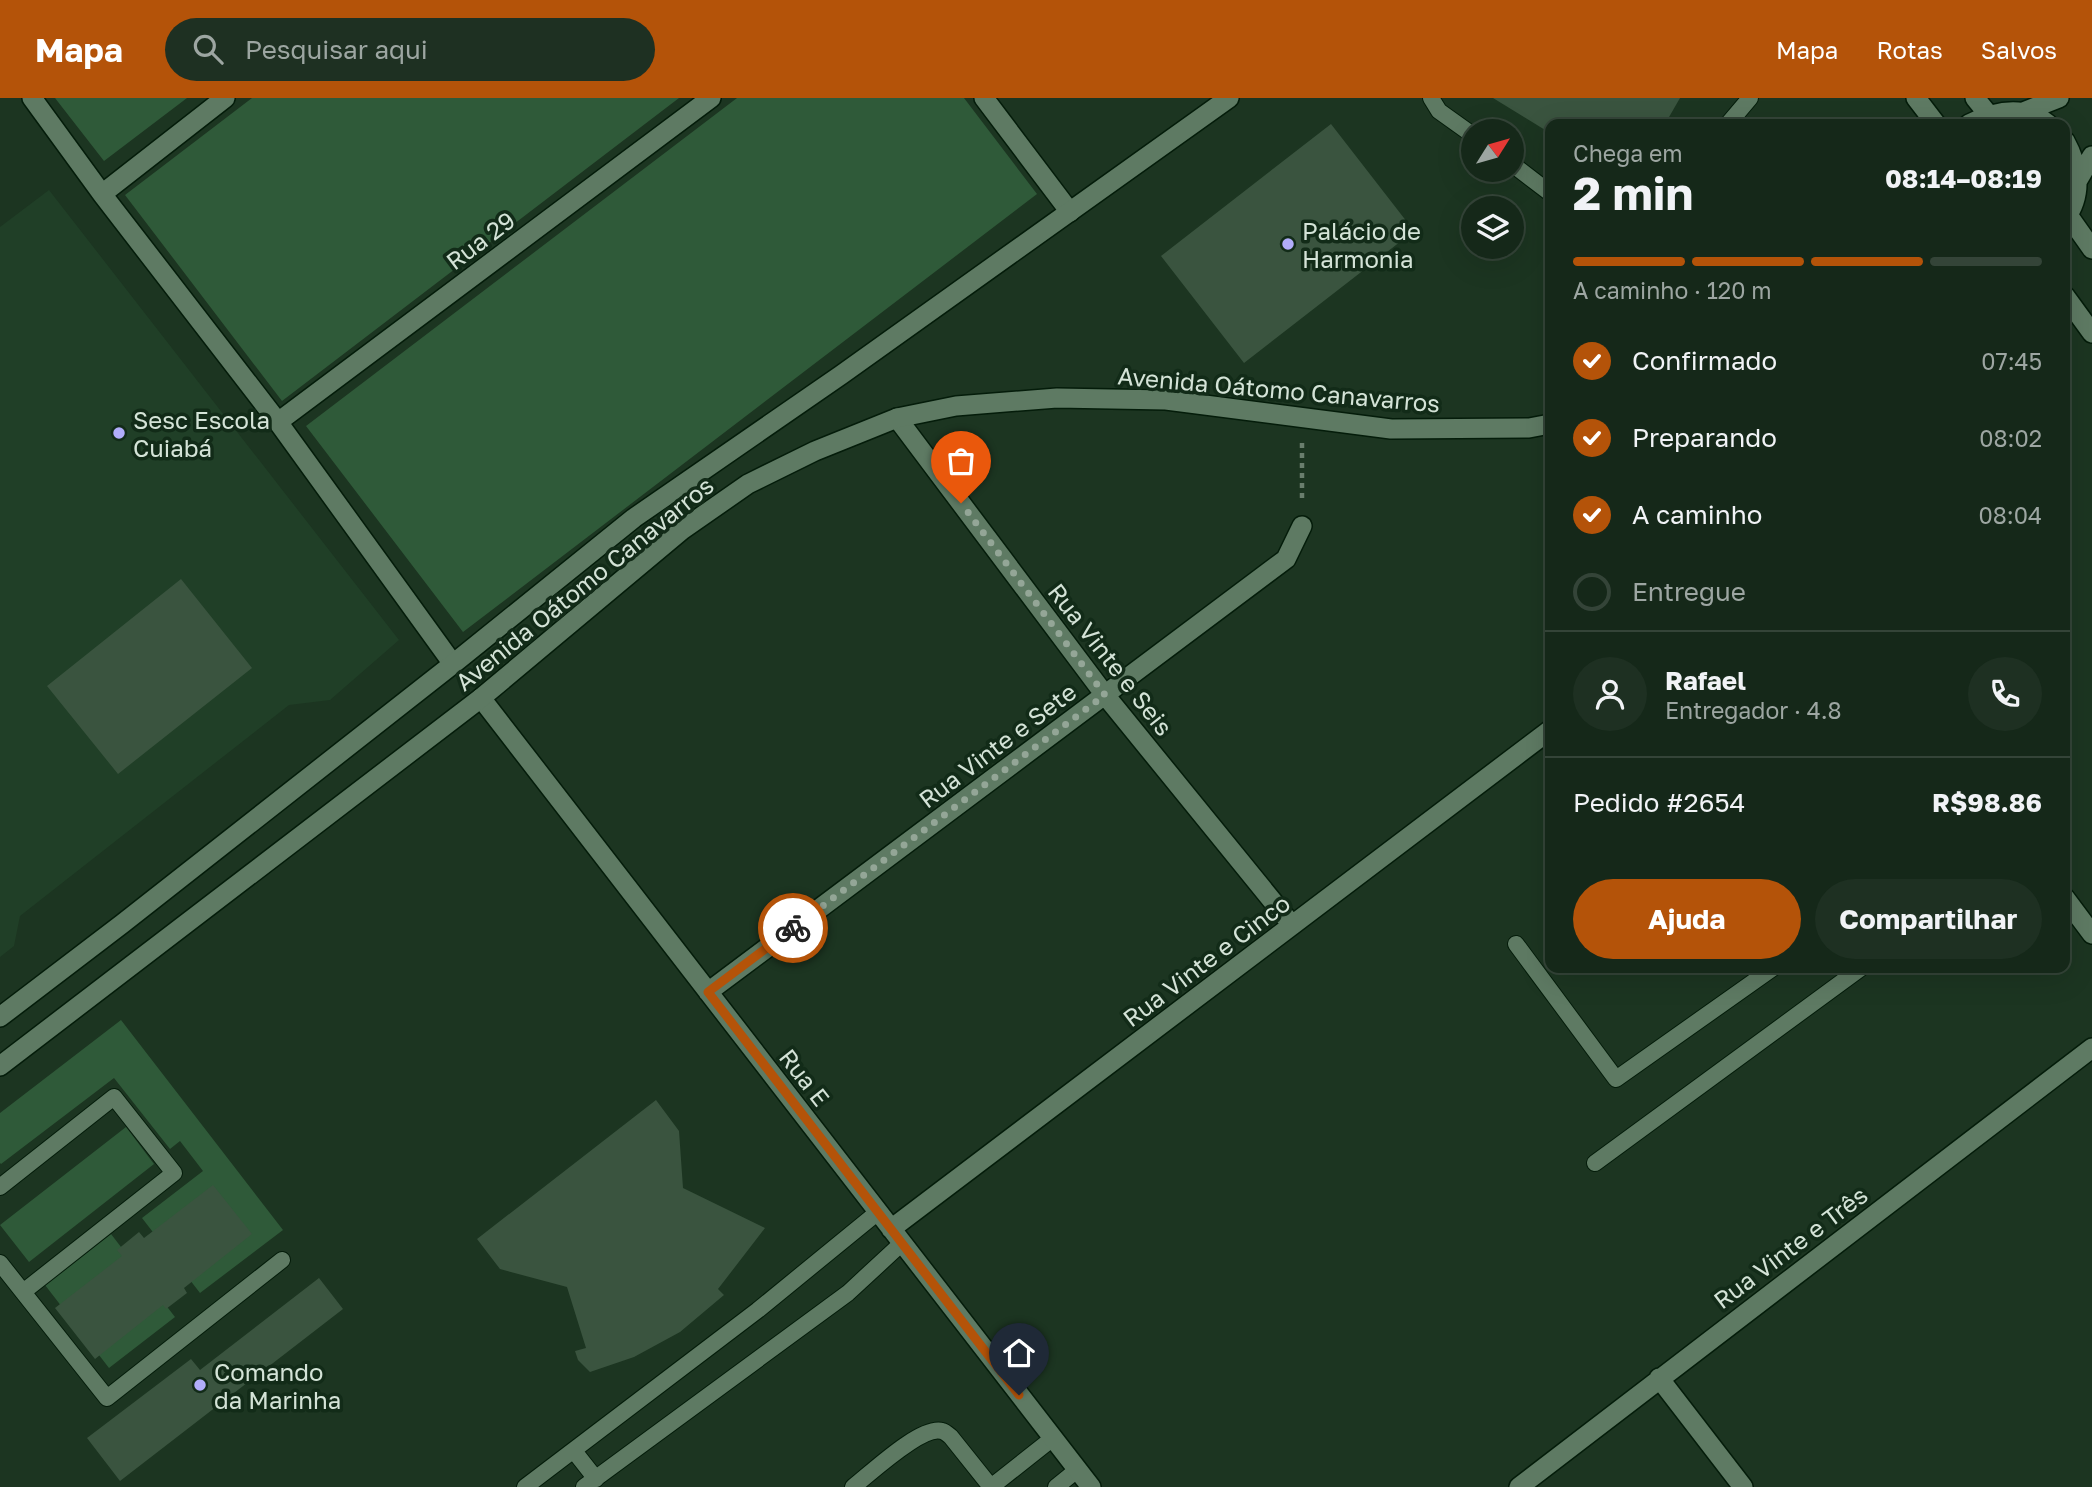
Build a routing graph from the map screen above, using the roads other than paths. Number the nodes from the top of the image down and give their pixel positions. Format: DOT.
graph roads {
  1 [pos="32,98"];
  2 [pos="225,98"];
  3 [pos="711,98"];
  4 [pos="984,98"];
  5 [pos="1229,98"];
  6 [pos="1430,98"];
  7 [pos="1749,98"];
  8 [pos="1916,98"];
  9 [pos="1975,98"];
  10 [pos="2059,98"];
  11 [pos="2022,112"];
  12 [pos="1988,114"];
  13 [pos="1732,119"];
  14 [pos="1932,119"];
  15 [pos="1978,119"];
  16 [pos="2037,119"];
  17 [pos="1461,127"];
  18 [pos="2070,150"];
  19 [pos="2092,156"];
  20 [pos="1524,173"];
  21 [pos="2078,180"];
  22 [pos="1545,188"];
  23 [pos="102,194"];
  24 [pos="2070,211"];
  25 [pos="1070,212"];
  26 [pos="2070,221"];
  27 [pos="2092,249"];
  28 [pos="2070,303"];
  29 [pos="2092,333"];
  30 [pos="897,418"];
  31 [pos="278,422"];
  32 [pos="1545,425"];
  33 [pos="1302,526"];
  34 [pos="453,664"];
  35 [pos="1105,695"];
  36 [pos="481,698"];
  37 [pos="1545,734"];
  38 [pos="2070,905"];
  39 [pos="1292,925"];
  40 [pos="2092,934"];
  41 [pos="1516,944"];
  42 [pos="1766,973"];
  43 [pos="1854,973"];
  44 [pos="708,992"];
  45 [pos="0,1017"];
  46 [pos="2092,1048"];
  47 [pos="0,1066"];
  48 [pos="1595,1163"];
  49 [pos="0,1188"];
  50 [pos="878,1212"];
  51 [pos="897,1236"];
  52 [pos="282,1260"];
  53 [pos="0,1263"];
  54 [pos="23,1292"];
  55 [pos="1659,1378"];
  56 [pos="1053,1438"];
  57 [pos="574,1451"];
  58 [pos="1077,1470"];
  59 [pos="590,1483"];
  60 [pos="525,1487"];
  61 [pos="853,1487"];
  62 [pos="991,1487"];
  63 [pos="1056,1487"];
  64 [pos="1091,1487"];
  65 [pos="1519,1487"];
  66 [pos="1743,1487"];
  1 -- 23 [label="street"];
  2 -- 23 [label="street"];
  3 -- 31 [label="street, Rua 29"];
  4 -- 25 [label="street"];
  5 -- 25 [label="street, Avenida Oátomo Canavarros"];
  6 -- 17 [label="lane"];
  7 -- 13 [label="lane"];
  8 -- 14 [label="street"];
  9 -- 12 [label="street"];
  10 -- 11 [label="street"];
  11 -- 12 [label="street"];
  11 -- 16 [label="street"];
  12 -- 15 [label="street"];
  18 -- 21 [label="street"];
  19 -- 21 [label="street"];
  20 -- 22 [label="lane"];
  21 -- 24 [label="street"];
  23 -- 31 [label="street"];
  25 -- 34 [label="street, Avenida Oátomo Canavarros"];
  26 -- 27 [label="street"];
  28 -- 29 [label="street"];
  30 -- 32 [label="street, Avenida Oátomo Canavarros"];
  30 -- 35 [label="street, Rua Vinte e Seis"];
  30 -- 36 [label="street, Avenida Oátomo Canavarros"];
  31 -- 34 [label="street"];
  33 -- 35 [label="street, Rua Vinte e Sete"];
  34 -- 45 [label="street, Avenida Oátomo Canavarros"];
  35 -- 39 [label="street, Rua Vinte e Seis"];
  35 -- 44 [label="street, Rua Vinte e Sete"];
  36 -- 44 [label="street, Rua E"];
  36 -- 47 [label="street, Avenida Oátomo Canavarros"];
  37 -- 39 [label="street, Rua Vinte e Cinco"];
  38 -- 40 [label="street"];
  39 -- 51 [label="street, Rua Vinte e Cinco"];
  41 -- 42 [label="lane"];
  43 -- 48 [label="lane"];
  44 -- 50 [label="street, Rua E"];
  46 -- 55 [label="street, Rua Vinte e Três"];
  49 -- 54 [label="lane"];
  50 -- 51 [label="street, Rua E"];
  50 -- 57 [label="lane"];
  51 -- 56 [label="street, Rua E"];
  51 -- 59 [label="lane"];
  52 -- 54 [label="lane"];
  53 -- 54 [label="lane"];
  55 -- 65 [label="street, Rua Vinte e Três"];
  55 -- 66 [label="street"];
  56 -- 58 [label="street, Rua E"];
  56 -- 62 [label="lane"];
  57 -- 59 [label="lane"];
  57 -- 60 [label="lane"];
  58 -- 63 [label="lane"];
  58 -- 64 [label="street, Rua E"];
  61 -- 62 [label="lane"];
}
